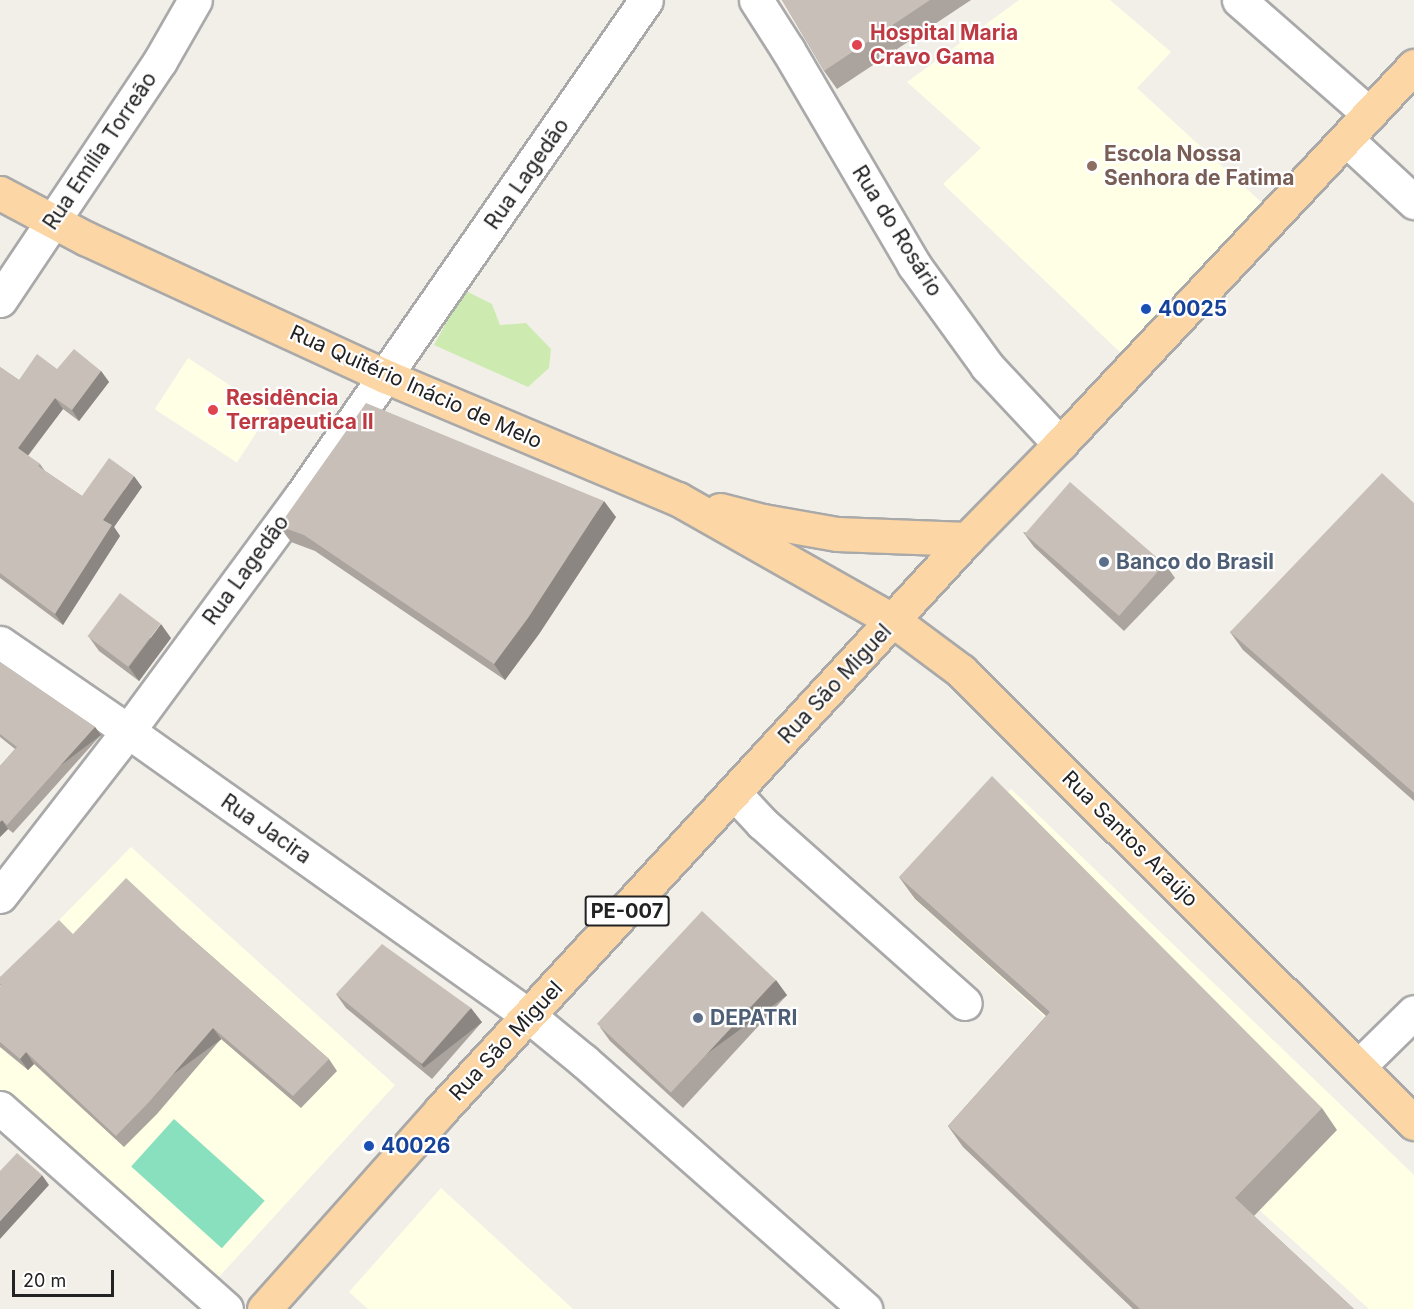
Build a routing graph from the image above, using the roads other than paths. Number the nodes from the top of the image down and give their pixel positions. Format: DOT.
graph roads {
  1 [pos="195,0"];
  2 [pos="646,0"];
  3 [pos="756,0"];
  4 [pos="1239,0"];
  5 [pos="1414,66"];
  6 [pos="1369,114"];
  7 [pos="1346,139"];
  8 [pos="0,193"];
  9 [pos="1412,197"];
  10 [pos="53,222"];
  11 [pos="0,300"];
  12 [pos="385,376"];
  13 [pos="1060,444"];
  14 [pos="678,499"];
  15 [pos="967,539"];
  16 [pos="894,621"];
  17 [pos="0,643"];
  18 [pos="128,731"];
  19 [pos="735,794"];
  20 [pos="0,896"];
  21 [pos="965,1003"];
  22 [pos="1414,1012"];
  23 [pos="530,1016"];
  24 [pos="1358,1067"];
  25 [pos="0,1108"];
  26 [pos="1414,1123"];
  27 [pos="226,1309"];
  28 [pos="264,1309"];
  29 [pos="865,1309"];
  1 -- 10 [label="street, Rua Emília Torreão"];
  2 -- 12 [label="street, Rua Lagedão"];
  3 -- 13 [label="street, Rua do Rosário"];
  4 -- 6 [label="street"];
  5 -- 6 [label="main road, Rua São Miguel / PE-007"];
  6 -- 7 [label="main road, Rua São Miguel / PE-007"];
  7 -- 9 [label="street"];
  7 -- 13 [label="main road, Rua São Miguel / PE-007"];
  8 -- 10 [label="main road, Rua Quitério Inácio de Melo"];
  10 -- 11 [label="street, Rua Emília Torreão"];
  10 -- 12 [label="main road, Rua Quitério Inácio de Melo"];
  12 -- 14 [label="main road, Rua Quitério Inácio de Melo"];
  12 -- 18 [label="street, Rua Lagedão"];
  13 -- 15 [label="main road, Rua São Miguel / PE-007"];
  14 -- 15 [label="main road"];
  14 -- 16 [label="main road, Rua Quitério Inácio de Melo"];
  15 -- 16 [label="main road, Rua São Miguel / PE-007"];
  16 -- 19 [label="main road, Rua São Miguel / PE-007"];
  16 -- 24 [label="main road, Rua Santos Araújo"];
  17 -- 18 [label="street, Rua Jacira"];
  18 -- 20 [label="street, Rua Lagedão"];
  18 -- 23 [label="street, Rua Jacira"];
  19 -- 21 [label="street"];
  19 -- 23 [label="main road, Rua São Miguel / PE-007"];
  22 -- 24 [label="street"];
  23 -- 28 [label="main road, Rua São Miguel / PE-007"];
  23 -- 29 [label="street, Rua Jacira"];
  24 -- 26 [label="main road, Rua Santos Araújo"];
  25 -- 27 [label="street"];
}
